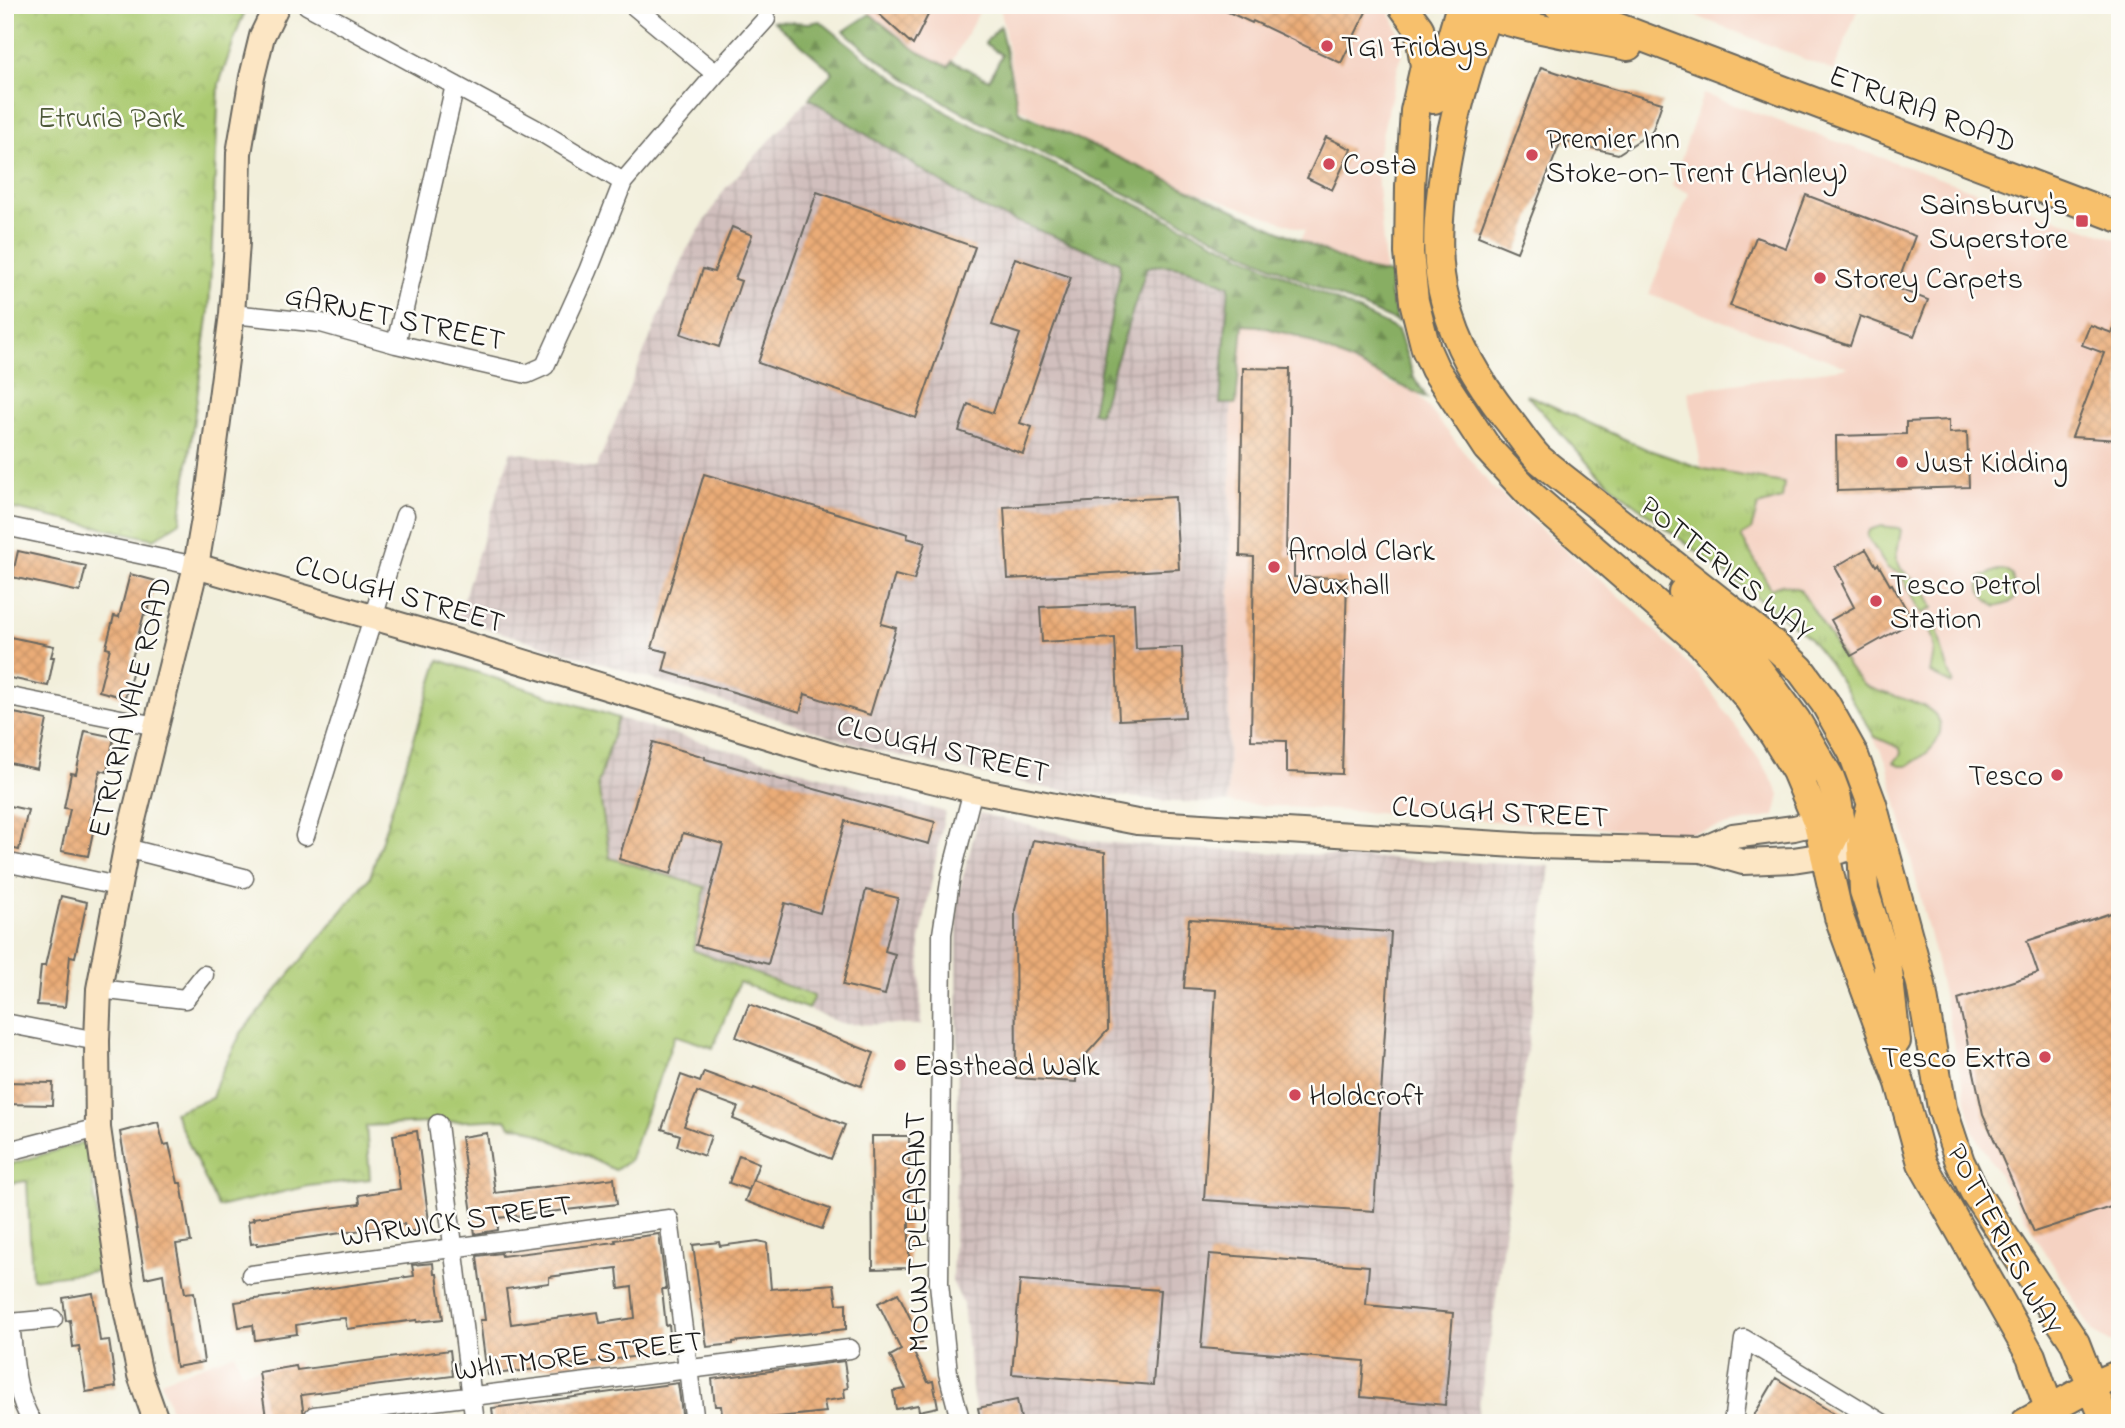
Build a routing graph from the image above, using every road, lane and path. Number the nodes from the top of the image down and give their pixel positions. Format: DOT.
graph roads {
  1 [pos="277,5"];
  2 [pos="307,5"];
  3 [pos="633,5"];
  4 [pos="1402,5"];
  5 [pos="1558,5"];
  6 [pos="1472,8"];
  7 [pos="766,19"];
  8 [pos="1703,61"];
  9 [pos="716,74"];
  10 [pos="455,85"];
  11 [pos="623,182"];
  12 [pos="1410,186"];
  13 [pos="2120,218"];
  14 [pos="232,314"];
  15 [pos="396,344"];
  16 [pos="1537,457"];
  17 [pos="405,515"];
  18 [pos="5,526"];
  19 [pos="196,566"];
  20 [pos="373,617"];
  21 [pos="5,696"];
  22 [pos="156,726"];
  23 [pos="973,790"];
  24 [pos="1872,804"];
  25 [pos="1829,820"];
  26 [pos="305,836"];
  27 [pos="1871,840"];
  28 [pos="126,848"];
  29 [pos="1701,850"];
  30 [pos="1825,855"];
  31 [pos="5,862"];
  32 [pos="244,878"];
  33 [pos="117,886"];
  34 [pos="204,975"];
  35 [pos="99,989"];
  36 [pos="5,1023"];
  37 [pos="97,1041"];
  38 [pos="1900,1083"];
  39 [pos="438,1124"];
  40 [pos="98,1128"];
  41 [pos="5,1152"];
  42 [pos="453,1248"];
  43 [pos="251,1275"];
  44 [pos="53,1319"];
  45 [pos="850,1349"];
  46 [pos="688,1370"];
  47 [pos="2120,1374"];
  48 [pos="2092,1387"];
  49 [pos="472,1397"];
  50 [pos="314,1416"];
  51 [pos="2042,1418"];
  52 [pos="2109,1420"];
  53 [pos="33,1423"];
  54 [pos="157,1423"];
  55 [pos="475,1423"];
  56 [pos="695,1423"];
  57 [pos="961,1423"];
  58 [pos="1733,1423"];
  59 [pos="1882,1423"];
  1 -- 14 [label="street, ETRURIA VALE ROAD"];
  2 -- 10 [label="street"];
  3 -- 9 [label="street"];
  4 -- 12 [label="main road"];
  5 -- 8 [label="main road, ETRURIA ROAD"];
  6 -- 8 [label="main road, ETRURIA ROAD"];
  6 -- 12 [label="main road"];
  6 -- 16 [label="main road, POTTERIES WAY"];
  7 -- 9 [label="street"];
  8 -- 13 [label="main road, ETRURIA ROAD"];
  9 -- 11 [label="street"];
  10 -- 11 [label="street"];
  10 -- 15 [label="street"];
  11 -- 15 [label="street, GARNET STREET"];
  12 -- 25 [label="main road"];
  14 -- 15 [label="street, GARNET STREET"];
  14 -- 19 [label="street, ETRURIA VALE ROAD"];
  16 -- 24 [label="main road, POTTERIES WAY"];
  16 -- 25 [label="main road"];
  17 -- 20 [label="street"];
  18 -- 19 [label="street"];
  19 -- 20 [label="street, CLOUGH STREET"];
  19 -- 22 [label="street, ETRURIA VALE ROAD"];
  20 -- 23 [label="street, CLOUGH STREET"];
  20 -- 26 [label="street"];
  21 -- 22 [label="street"];
  22 -- 28 [label="street, ETRURIA VALE ROAD"];
  23 -- 29 [label="street, CLOUGH STREET"];
  23 -- 57 [label="street, MOUNT PLEASANT"];
  24 -- 25 [label="street, CLOUGH STREET"];
  24 -- 27 [label="main road, POTTERIES WAY"];
  25 -- 29 [label="street, CLOUGH STREET"];
  25 -- 30 [label="main road"];
  27 -- 30 [label="street, CLOUGH STREET"];
  27 -- 38 [label="main road"];
  27 -- 48 [label="main road, POTTERIES WAY"];
  28 -- 32 [label="street"];
  28 -- 33 [label="street, ETRURIA VALE ROAD"];
  29 -- 30 [label="street, CLOUGH STREET"];
  30 -- 38 [label="main road, POTTERIES WAY"];
  31 -- 33 [label="street"];
  33 -- 35 [label="street, ETRURIA VALE ROAD"];
  34 -- 35 [label="street"];
  35 -- 37 [label="street, ETRURIA VALE ROAD"];
  36 -- 37 [label="street"];
  37 -- 40 [label="street, ETRURIA VALE ROAD"];
  38 -- 51 [label="main road, POTTERIES WAY"];
  39 -- 42 [label="street"];
  40 -- 41 [label="street"];
  40 -- 54 [label="street, ETRURIA VALE ROAD"];
  42 -- 43 [label="street, WARWICK STREET"];
  42 -- 46 [label="street, WARWICK STREET"];
  42 -- 49 [label="street"];
  44 -- 53 [label="street"];
  45 -- 46 [label="street, WHITMORE STREET"];
  46 -- 49 [label="street, WHITMORE STREET"];
  46 -- 56 [label="street"];
  47 -- 48 [label="main road"];
  48 -- 51 [label="main road"];
  48 -- 52 [label="main road, POTTERIES WAY"];
  49 -- 50 [label="street, WHITMORE STREET"];
  49 -- 55 [label="street"];
  58 -- 59 [label="street"];
}
